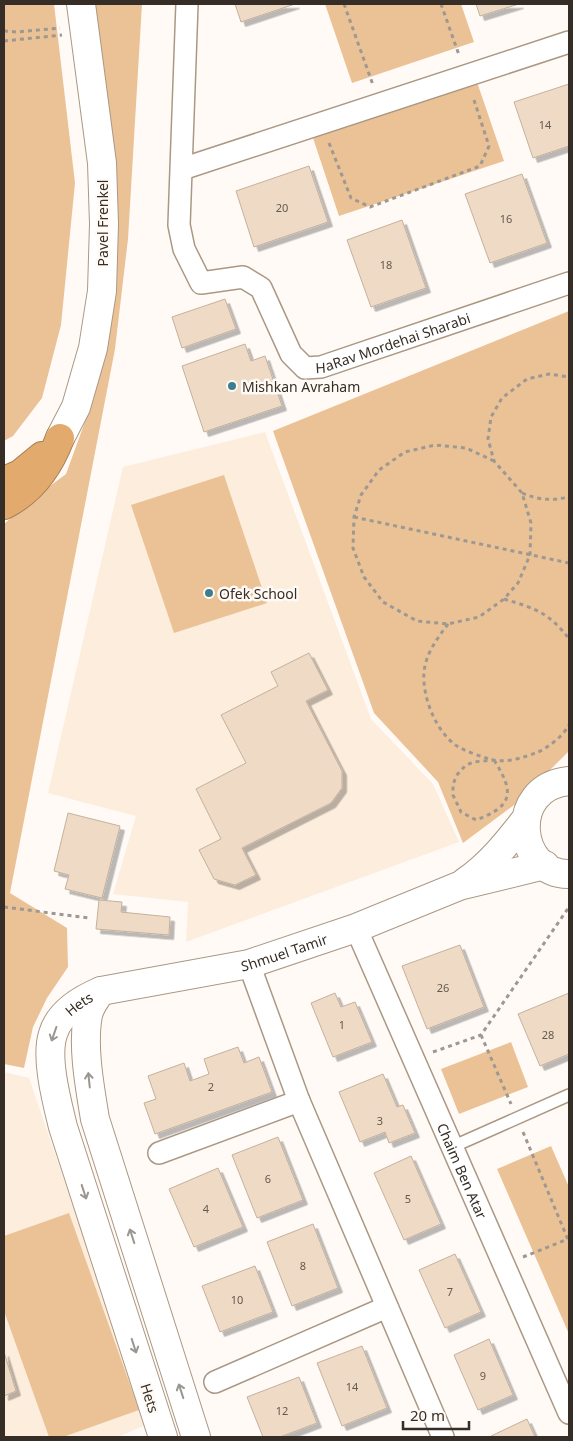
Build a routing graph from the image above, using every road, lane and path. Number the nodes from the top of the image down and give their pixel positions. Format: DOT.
graph roads {
  1 [pos="81,4"];
  2 [pos="187,4"];
  3 [pos="344,4"];
  4 [pos="441,4"];
  5 [pos="4,31"];
  6 [pos="78,33"];
  7 [pos="4,41"];
  8 [pos="569,42"];
  9 [pos="466,76"];
  10 [pos="380,104"];
  11 [pos="321,123"];
  12 [pos="182,169"];
  13 [pos="569,283"];
  14 [pos="569,377"];
  15 [pos="60,438"];
  16 [pos="494,461"];
  17 [pos="4,481"];
  18 [pos="522,493"];
  19 [pos="569,497"];
  20 [pos="4,505"];
  21 [pos="354,517"];
  22 [pos="530,555"];
  23 [pos="569,563"];
  24 [pos="504,599"];
  25 [pos="448,624"];
  26 [pos="569,639"];
  27 [pos="569,725"];
  28 [pos="494,760"];
  29 [pos="566,779"];
  30 [pos="526,819"];
  31 [pos="562,873"];
  32 [pos="459,886"];
  33 [pos="569,907"];
  34 [pos="4,908"];
  35 [pos="88,918"];
  36 [pos="356,928"];
  37 [pos="249,964"];
  38 [pos="101,991"];
  39 [pos="482,1035"];
  40 [pos="414,1059"];
  41 [pos="569,1095"];
  42 [pos="299,1101"];
  43 [pos="517,1118"];
  44 [pos="452,1147"];
  45 [pos="159,1153"];
  46 [pos="569,1240"];
  47 [pos="504,1265"];
  48 [pos="387,1307"];
  49 [pos="214,1382"];
  50 [pos="569,1413"];
  51 [pos="163,1437"];
  52 [pos="196,1437"];
  53 [pos="443,1437"];
  1 -- 6 [label="street, Pavel Frenkel"];
  2 -- 12 [label="street, HaRav Mordehai Sharabi"];
  3 -- 10 [label="path"];
  4 -- 9 [label="path"];
  5 -- 6 [label="path"];
  6 -- 7 [label="path"];
  6 -- 15 [label="street, Pavel Frenkel"];
  8 -- 9 [label="street"];
  9 -- 10 [label="street"];
  9 -- 11 [label="path"];
  10 -- 11 [label="street"];
  11 -- 12 [label="street"];
  12 -- 13 [label="street, HaRav Mordehai Sharabi"];
  14 -- 16 [label="path"];
  15 -- 17 [label="highway"];
  15 -- 20 [label="highway"];
  16 -- 18 [label="path"];
  16 -- 21 [label="path"];
  18 -- 19 [label="path"];
  18 -- 22 [label="path"];
  21 -- 22 [label="path"];
  21 -- 25 [label="path"];
  22 -- 23 [label="path"];
  22 -- 24 [label="path"];
  24 -- 25 [label="path"];
  24 -- 26 [label="path"];
  25 -- 28 [label="path"];
  27 -- 28 [label="path"];
  28 -- 28 [label="path"];
  29 -- 30 [label="street, Shmuel Tamir"];
  30 -- 31 [label="street"];
  30 -- 32 [label="street, Shmuel Tamir"];
  31 -- 32 [label="street, Shmuel Tamir"];
  32 -- 36 [label="street, Shmuel Tamir"];
  33 -- 39 [label="path"];
  34 -- 35 [label="path"];
  36 -- 37 [label="street, Shmuel Tamir"];
  36 -- 40 [label="street, Chaim Ben Atar"];
  37 -- 38 [label="street, Shmuel Tamir"];
  37 -- 42 [label="street"];
  38 -- 51 [label="street, Hets, one-way"];
  52 -- 38 [label="street, Hets, one-way"];
  39 -- 40 [label="path"];
  39 -- 43 [label="path"];
  40 -- 44 [label="street, Chaim Ben Atar"];
  41 -- 43 [label="lane"];
  42 -- 45 [label="street"];
  42 -- 48 [label="street"];
  43 -- 44 [label="lane"];
  43 -- 46 [label="path"];
  44 -- 47 [label="street, Chaim Ben Atar"];
  46 -- 47 [label="path"];
  47 -- 50 [label="street, Chaim Ben Atar"];
  48 -- 49 [label="street"];
  48 -- 53 [label="street"];
}
